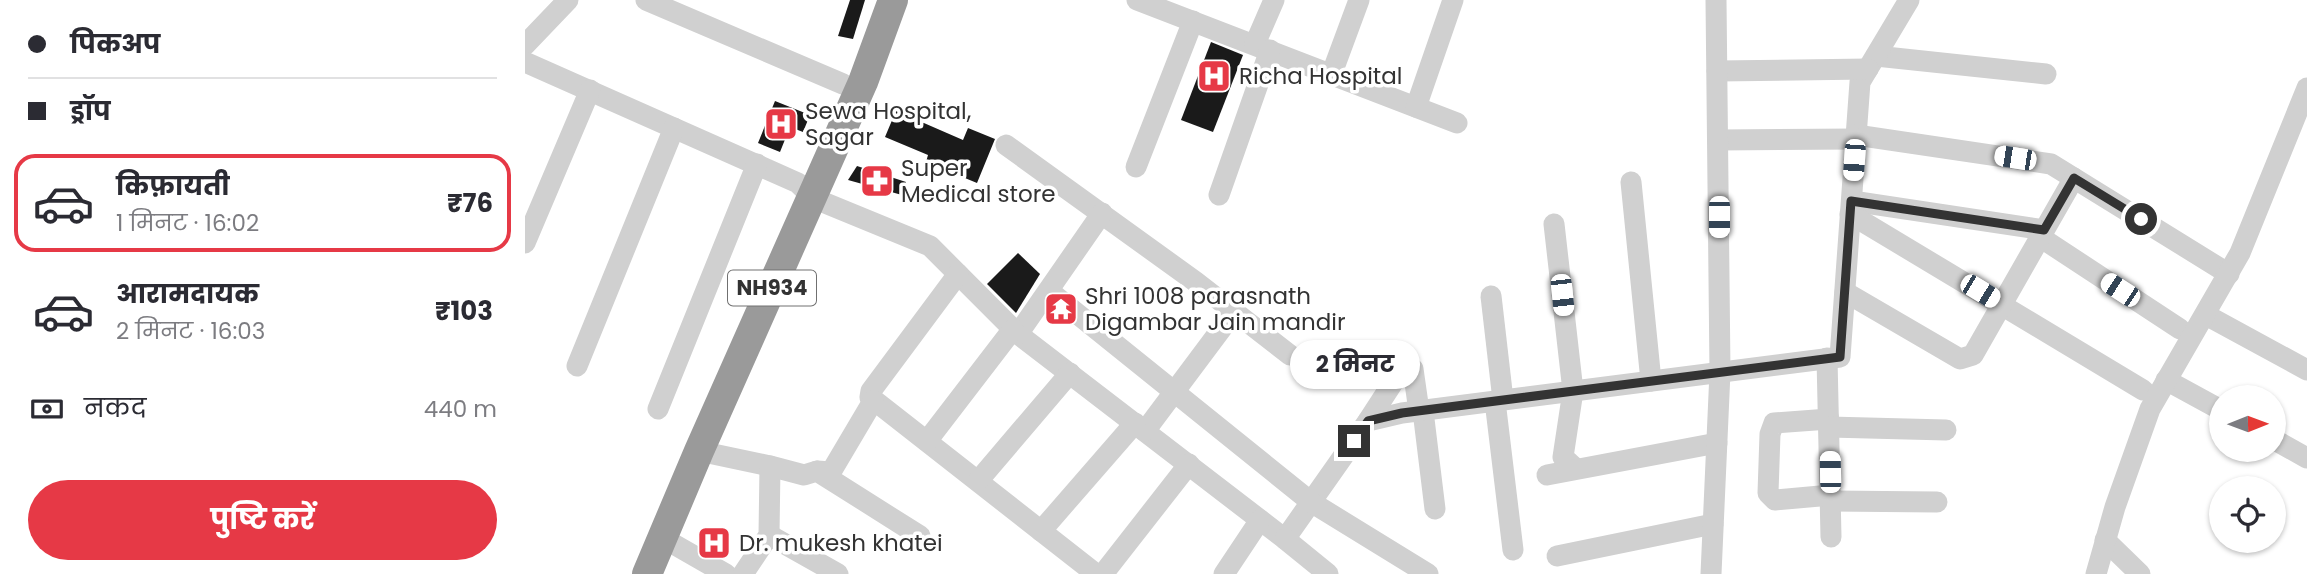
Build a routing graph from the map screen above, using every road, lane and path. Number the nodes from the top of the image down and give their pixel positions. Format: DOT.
graph roads {
  1 [pos="568,0"];
  2 [pos="646,0"];
  3 [pos="872,0"];
  4 [pos="893,0"];
  5 [pos="1137,0"];
  6 [pos="1274,0"];
  7 [pos="1359,0"];
  8 [pos="1453,0"];
  9 [pos="1716,0"];
  10 [pos="1909,0"];
  11 [pos="1175,7"];
  12 [pos="687,8"];
  13 [pos="1193,21"];
  14 [pos="525,45"];
  15 [pos="1263,47"];
  16 [pos="525,62"];
  17 [pos="1872,62"];
  18 [pos="1717,71"];
  19 [pos="1332,73"];
  20 [pos="2046,74"];
  21 [pos="843,84"];
  22 [pos="2307,88"];
  23 [pos="590,90"];
  24 [pos="1416,107"];
  25 [pos="1457,123"];
  26 [pos="674,128"];
  27 [pos="1856,137"];
  28 [pos="1718,140"];
  29 [pos="1006,145"];
  30 [pos="757,164"];
  31 [pos="1136,167"];
  32 [pos="2074,178"];
  33 [pos="1631,182"];
  34 [pos="805,190"];
  35 [pos="1219,195"];
  36 [pos="1851,208"];
  37 [pos="1102,213"];
  38 [pos="1554,224"];
  39 [pos="2042,233"];
  40 [pos="525,243"];
  41 [pos="958,274"];
  42 [pos="2229,274"];
  43 [pos="1049,291"];
  44 [pos="1845,292"];
  45 [pos="1490,296"];
  46 [pos="2001,303"];
  47 [pos="1234,312"];
  48 [pos="2206,315"];
  49 [pos="2180,329"];
  50 [pos="1015,331"];
  51 [pos="1290,355"];
  52 [pos="1828,358"];
  53 [pos="577,366"];
  54 [pos="2307,370"];
  55 [pos="1720,372"];
  56 [pos="1070,373"];
  57 [pos="2167,380"];
  58 [pos="1651,381"];
  59 [pos="2143,390"];
  60 [pos="1573,391"];
  61 [pos="1174,392"];
  62 [pos="873,401"];
  63 [pos="1499,401"];
  64 [pos="2209,403"];
  65 [pos="658,409"];
  66 [pos="1421,411"];
  67 [pos="1368,421"];
  68 [pos="1829,423"];
  69 [pos="1140,427"];
  70 [pos="1946,430"];
  71 [pos="927,441"];
  72 [pos="1717,443"];
  73 [pos="2286,446"];
  74 [pos="699,451"];
  75 [pos="2307,458"];
  76 [pos="1189,464"];
  77 [pos="770,466"];
  78 [pos="1576,469"];
  79 [pos="817,471"];
  80 [pos="1547,475"];
  81 [pos="978,481"];
  82 [pos="1831,498"];
  83 [pos="1311,502"];
  84 [pos="1937,502"];
  85 [pos="1435,509"];
  86 [pos="1261,520"];
  87 [pos="1713,524"];
  88 [pos="1041,531"];
  89 [pos="769,535"];
  90 [pos="920,536"];
  91 [pos="1831,537"];
  92 [pos="663,538"];
  93 [pos="1285,539"];
  94 [pos="2105,540"];
  95 [pos="1513,550"];
  96 [pos="1557,555"];
  97 [pos="633,574"];
  98 [pos="647,574"];
  99 [pos="726,574"];
  100 [pos="743,574"];
  101 [pos="838,574"];
  102 [pos="1096,574"];
  103 [pos="1103,574"];
  104 [pos="1224,574"];
  105 [pos="1328,574"];
  106 [pos="1428,574"];
  107 [pos="1711,574"];
  108 [pos="2096,574"];
  109 [pos="2140,574"];
  1 -- 14 [label="street"];
  2 -- 12 [label="street"];
  3 -- 21 [label="highway, NH934"];
  4 -- 34 [label="highway, NH934"];
  5 -- 11 [label="street"];
  6 -- 15 [label="street"];
  7 -- 19 [label="street"];
  8 -- 24 [label="street"];
  9 -- 18 [label="street"];
  10 -- 17 [label="street"];
  11 -- 13 [label="street"];
  12 -- 21 [label="street"];
  13 -- 15 [label="street"];
  13 -- 31 [label="street"];
  15 -- 19 [label="street"];
  15 -- 35 [label="street"];
  16 -- 23 [label="street"];
  17 -- 18 [label="street"];
  17 -- 20 [label="street"];
  17 -- 27 [label="street"];
  18 -- 28 [label="street"];
  19 -- 24 [label="street"];
  21 -- 34 [label="highway, NH934"];
  22 -- 42 [label="street"];
  23 -- 26 [label="street"];
  23 -- 40 [label="street"];
  24 -- 25 [label="street"];
  26 -- 30 [label="street"];
  26 -- 53 [label="street"];
  27 -- 28 [label="street"];
  27 -- 32 [label="street"];
  27 -- 36 [label="street"];
  28 -- 55 [label="street"];
  29 -- 37 [label="street"];
  30 -- 34 [label="street"];
  30 -- 65 [label="street"];
  32 -- 39 [label="street"];
  32 -- 42 [label="street"];
  33 -- 58 [label="street"];
  34 -- 41 [label="street"];
  34 -- 74 [label="highway, NH934"];
  34 -- 97 [label="highway, NH934"];
  36 -- 39 [label="street"];
  36 -- 44 [label="street"];
  36 -- 46 [label="street"];
  37 -- 43 [label="street"];
  37 -- 47 [label="street"];
  38 -- 60 [label="street"];
  39 -- 46 [label="street"];
  39 -- 49 [label="street"];
  41 -- 50 [label="street"];
  41 -- 62 [label="street"];
  42 -- 48 [label="street"];
  43 -- 50 [label="street"];
  43 -- 61 [label="street"];
  44 -- 46 [label="street"];
  44 -- 52 [label="street"];
  45 -- 63 [label="street"];
  46 -- 59 [label="street"];
  47 -- 51 [label="street"];
  47 -- 61 [label="street"];
  48 -- 54 [label="street"];
  48 -- 57 [label="street"];
  50 -- 56 [label="street"];
  50 -- 71 [label="street"];
  52 -- 55 [label="street"];
  52 -- 68 [label="street"];
  55 -- 58 [label="street"];
  55 -- 72 [label="street"];
  56 -- 69 [label="street"];
  56 -- 81 [label="street"];
  57 -- 64 [label="street"];
  57 -- 94 [label="street"];
  58 -- 60 [label="street"];
  60 -- 63 [label="street"];
  60 -- 78 [label="street"];
  61 -- 69 [label="street"];
  61 -- 83 [label="street"];
  62 -- 71 [label="street"];
  62 -- 79 [label="street"];
  63 -- 66 [label="street"];
  63 -- 95 [label="street"];
  66 -- 67 [label="street"];
  66 -- 67 [label="street"];
  66 -- 85 [label="street"];
  67 -- 83 [label="street"];
  68 -- 70 [label="street"];
  68 -- 82 [label="street"];
  68 -- 82 [label="street"];
  69 -- 76 [label="street"];
  69 -- 88 [label="street"];
  71 -- 81 [label="street"];
  72 -- 78 [label="street"];
  72 -- 87 [label="street"];
  73 -- 75 [label="street"];
  74 -- 77 [label="street"];
  74 -- 92 [label="highway, NH934"];
  76 -- 86 [label="street"];
  76 -- 103 [label="street"];
  77 -- 79 [label="street"];
  77 -- 89 [label="street"];
  78 -- 80 [label="street"];
  79 -- 90 [label="street"];
  81 -- 88 [label="street"];
  82 -- 84 [label="street"];
  82 -- 91 [label="street"];
  83 -- 93 [label="street"];
  83 -- 106 [label="street"];
  86 -- 93 [label="street"];
  86 -- 104 [label="street"];
  87 -- 96 [label="street"];
  87 -- 107 [label="street"];
  88 -- 102 [label="street"];
  89 -- 100 [label="street"];
  89 -- 101 [label="street"];
  92 -- 98 [label="highway, NH934"];
  92 -- 99 [label="street"];
  93 -- 105 [label="street"];
  94 -- 108 [label="street"];
  94 -- 109 [label="street"];
}
